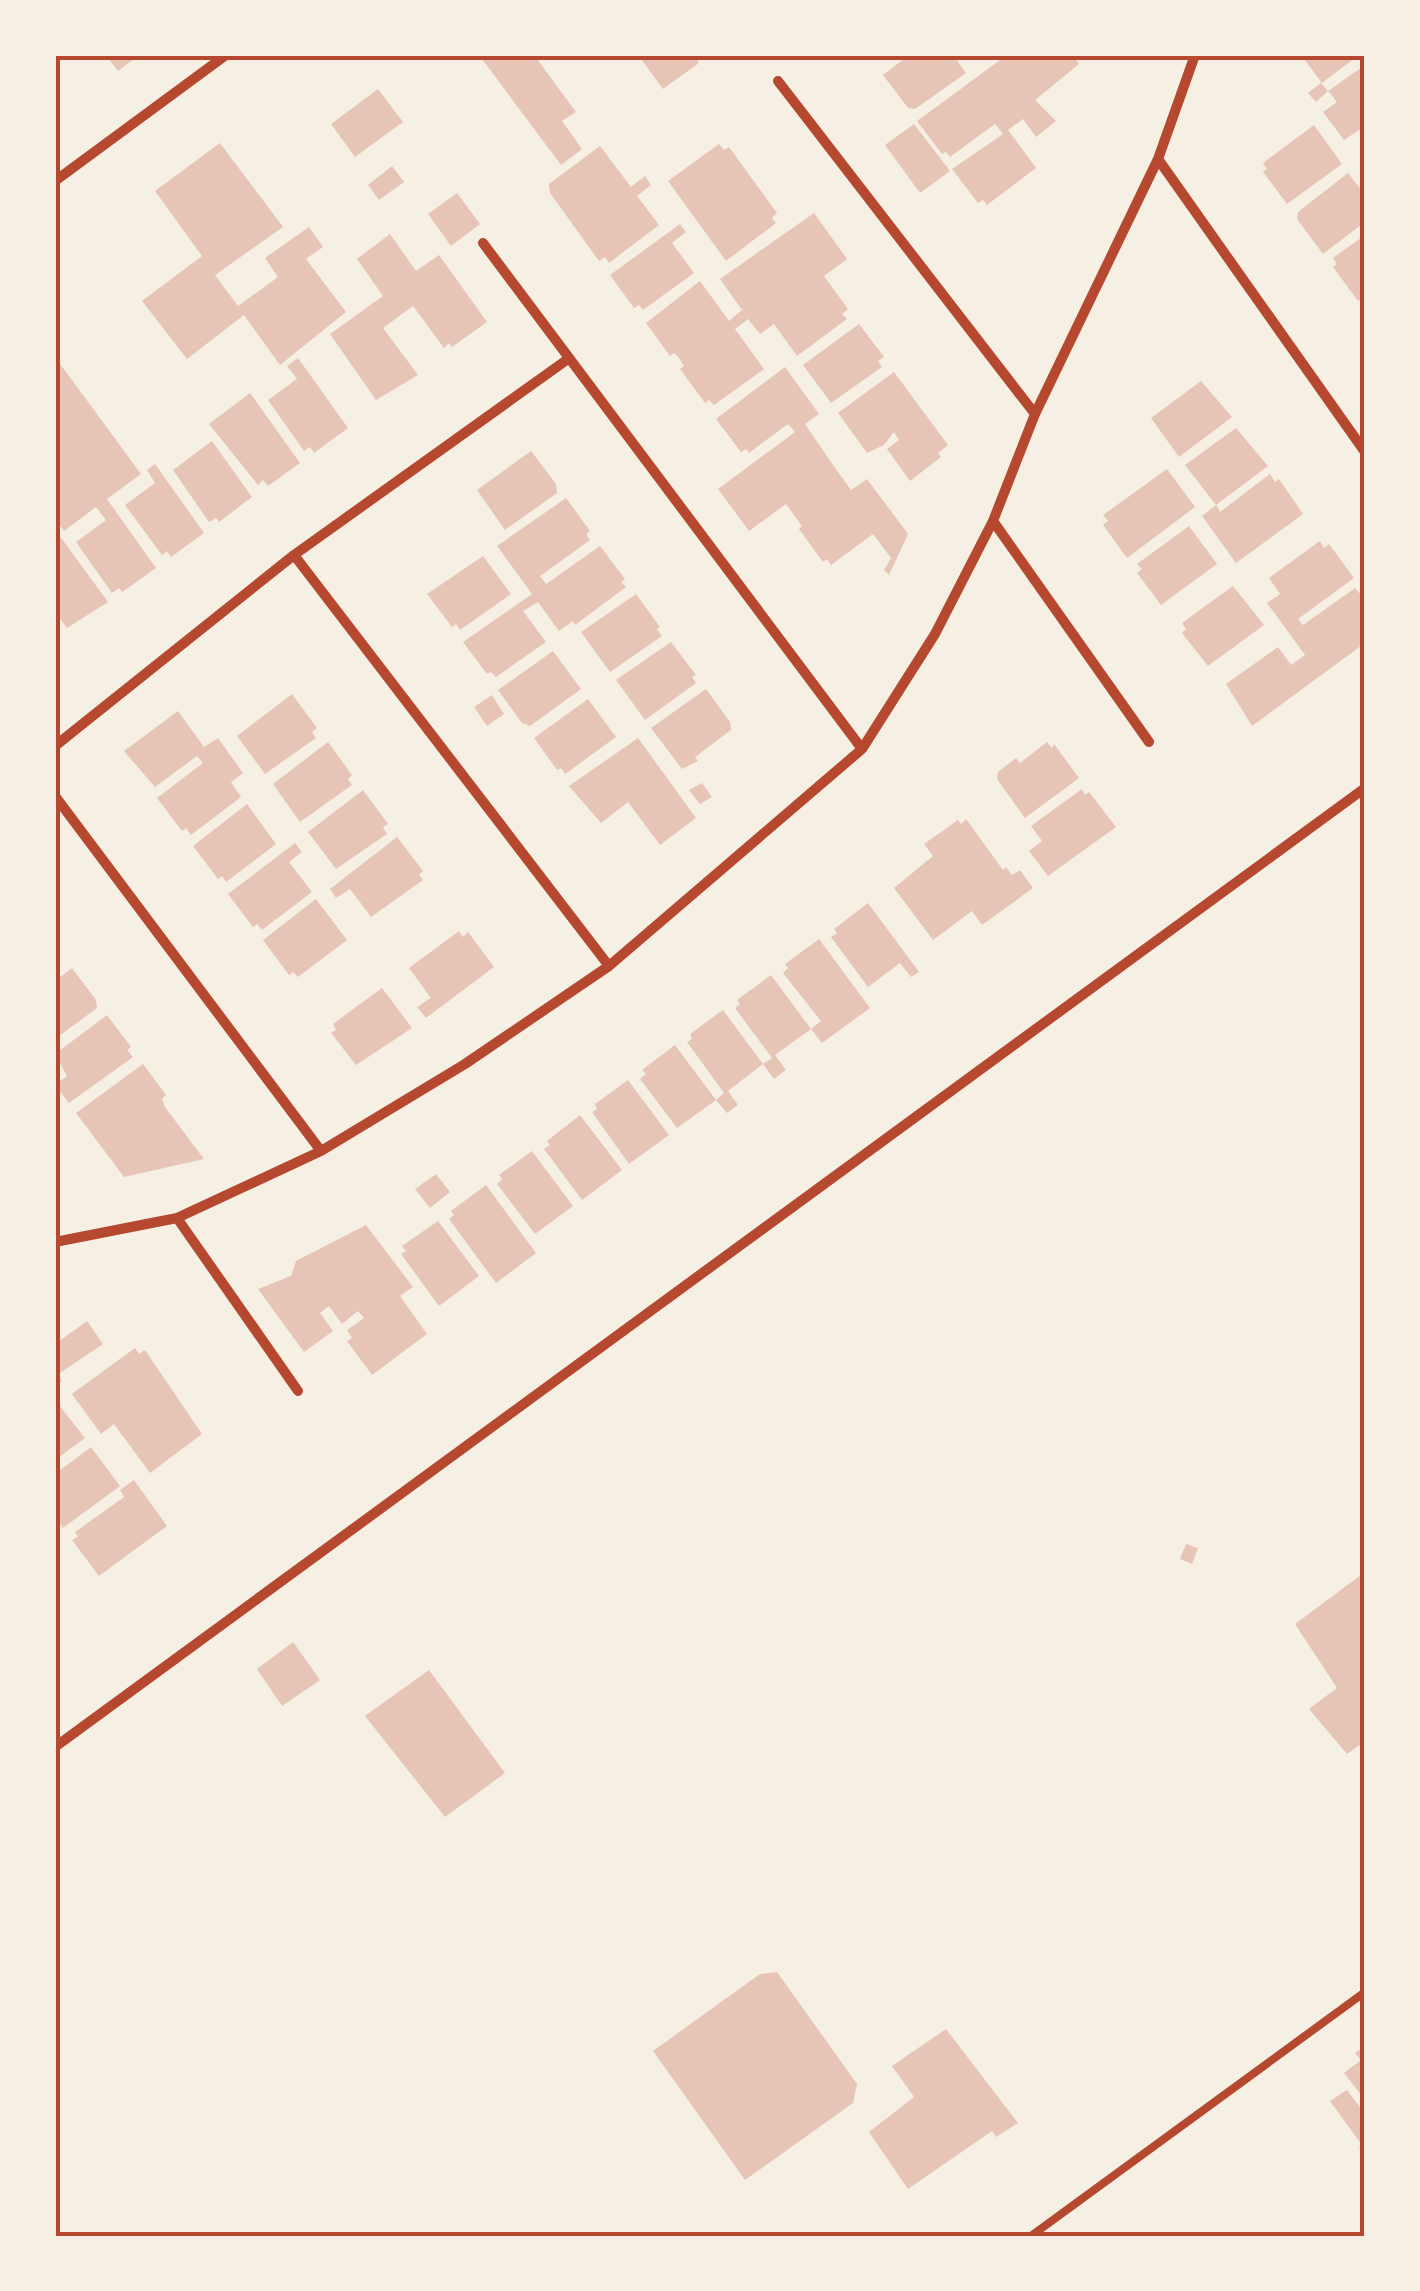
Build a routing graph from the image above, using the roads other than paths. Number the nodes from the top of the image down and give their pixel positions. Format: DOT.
graph roads {
  1 [pos="226,55"];
  2 [pos="1195,55"];
  3 [pos="778,82"];
  4 [pos="1158,159"];
  5 [pos="55,181"];
  6 [pos="483,244"];
  7 [pos="568,358"];
  8 [pos="1034,414"];
  9 [pos="1365,452"];
  10 [pos="994,521"];
  11 [pos="294,555"];
  12 [pos="1149,742"];
  13 [pos="55,746"];
  14 [pos="862,749"];
  15 [pos="1365,788"];
  16 [pos="55,796"];
  17 [pos="608,966"];
  18 [pos="321,1151"];
  19 [pos="177,1218"];
  20 [pos="55,1242"];
  21 [pos="298,1392"];
  22 [pos="55,1747"];
  23 [pos="1365,1992"];
  24 [pos="1031,2236"];
  1 -- 5 [label="street"];
  2 -- 4 [label="street"];
  3 -- 8 [label="street"];
  4 -- 8 [label="street"];
  4 -- 9 [label="street"];
  6 -- 7 [label="street"];
  7 -- 11 [label="street"];
  7 -- 14 [label="street"];
  8 -- 10 [label="street"];
  10 -- 12 [label="street"];
  10 -- 14 [label="street"];
  11 -- 13 [label="street"];
  11 -- 17 [label="street"];
  14 -- 17 [label="street"];
  15 -- 22 [label="street"];
  16 -- 18 [label="street"];
  17 -- 18 [label="street"];
  18 -- 19 [label="street"];
  19 -- 20 [label="street"];
  19 -- 21 [label="street"];
  23 -- 24 [label="lane"];
}
